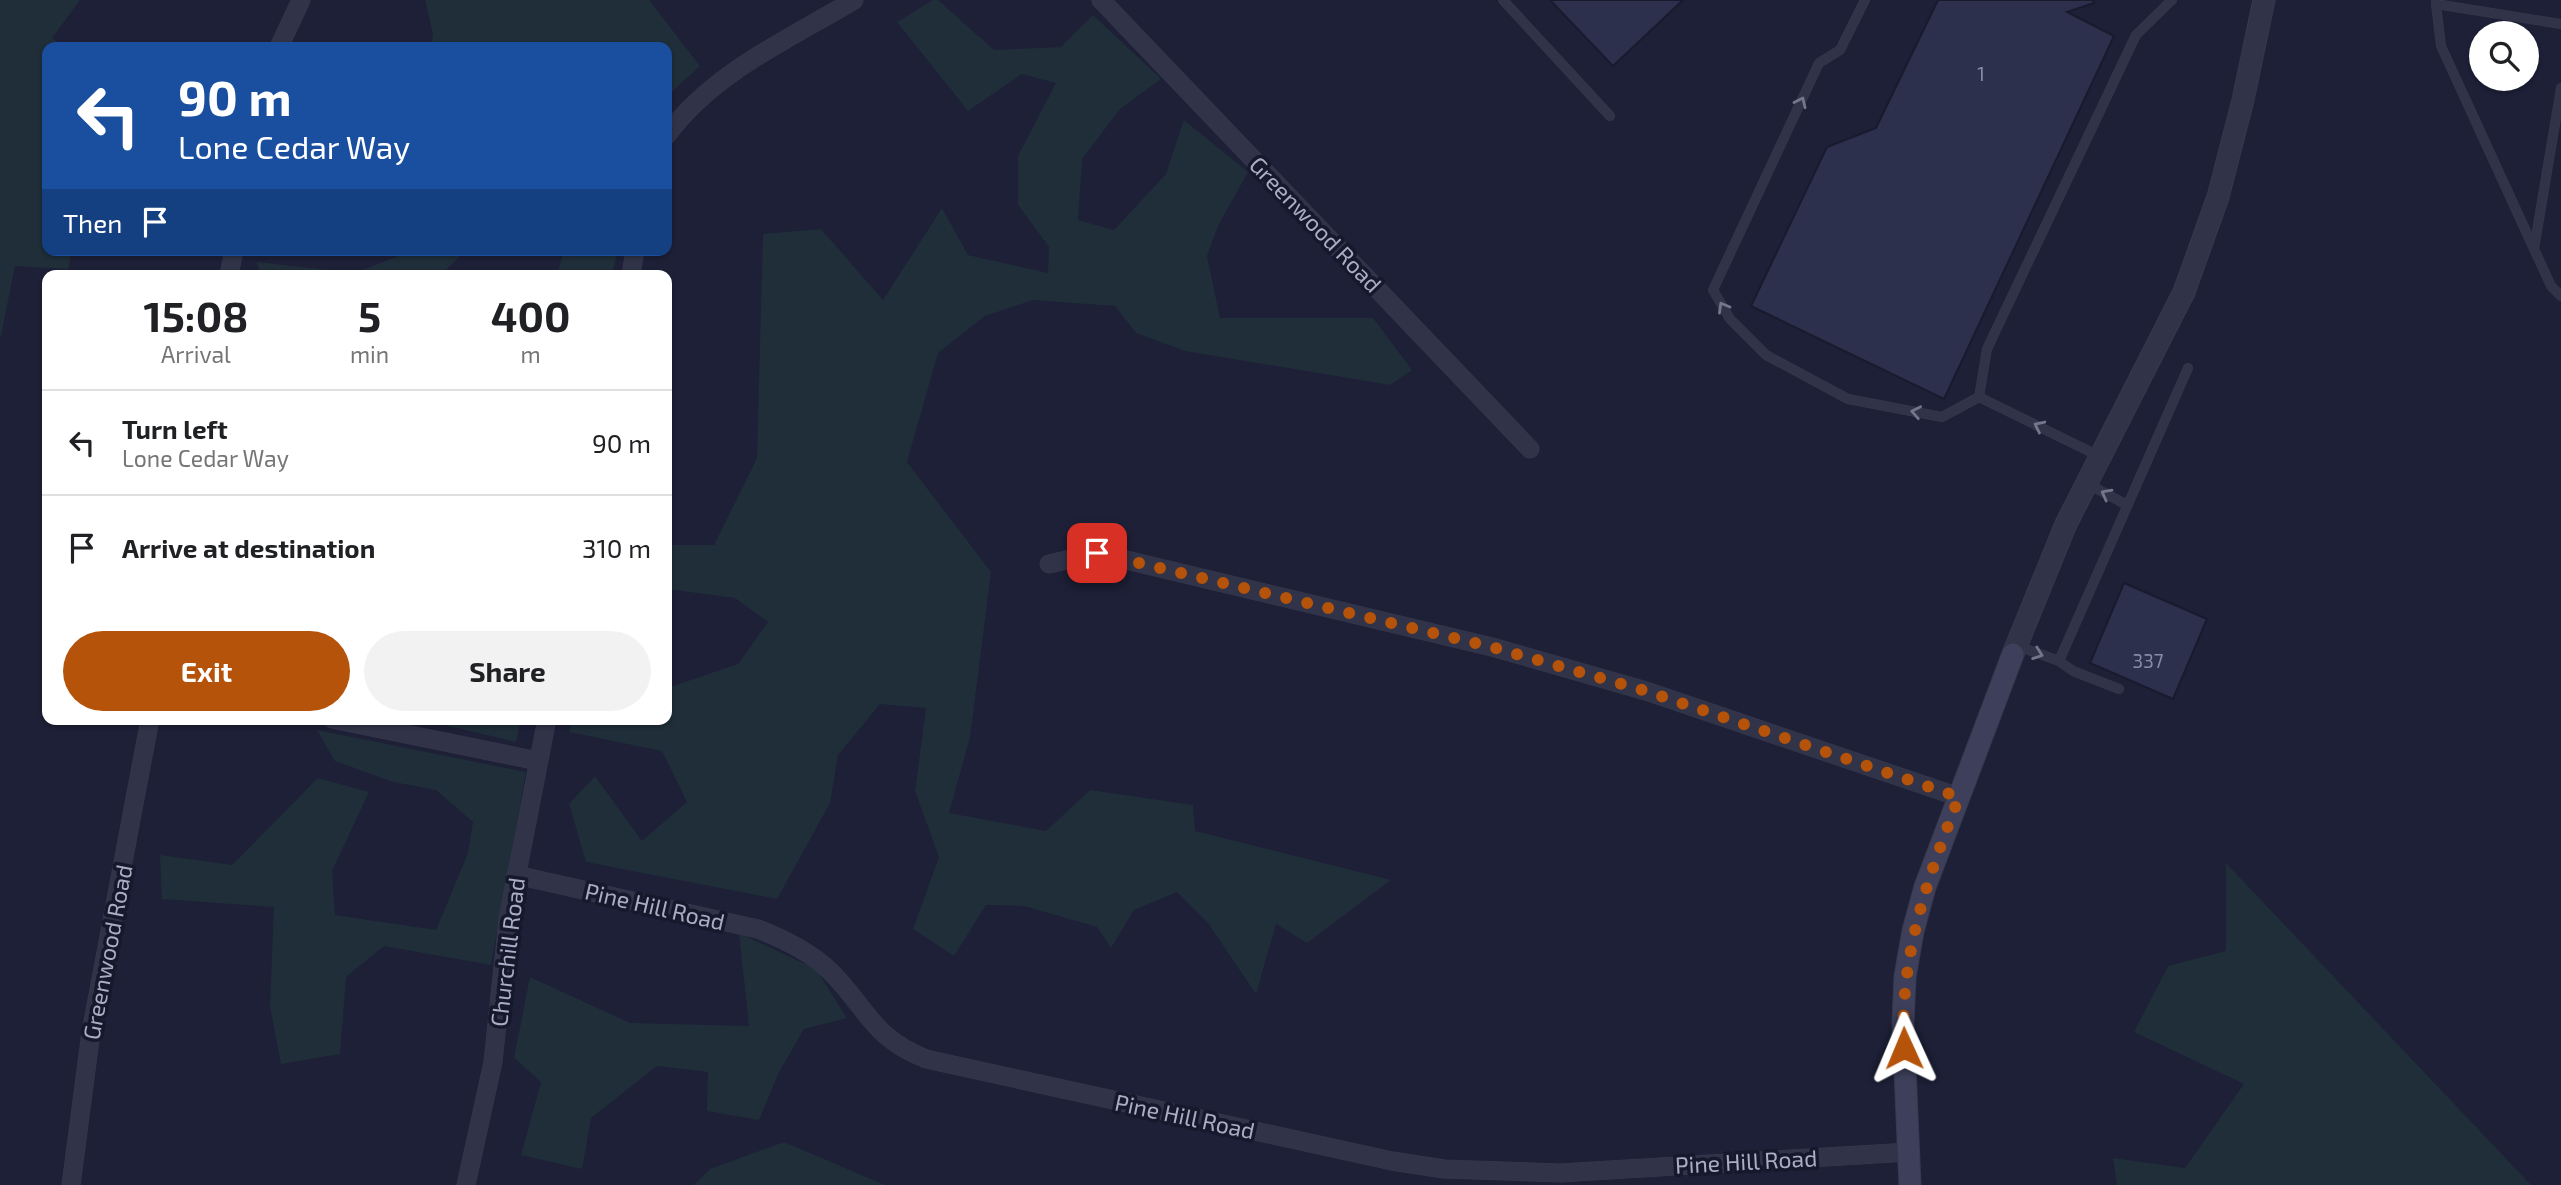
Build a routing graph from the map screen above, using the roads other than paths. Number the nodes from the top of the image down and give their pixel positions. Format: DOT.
graph roads {
  1 [pos="301,0"];
  2 [pos="854,0"];
  3 [pos="1101,0"];
  4 [pos="1503,0"];
  5 [pos="1864,0"];
  6 [pos="2172,0"];
  7 [pos="2264,0"];
  8 [pos="2436,2"];
  9 [pos="2561,24"];
  10 [pos="281,42"];
  11 [pos="2561,88"];
  12 [pos="1610,116"];
  13 [pos="672,128"];
  14 [pos="2534,249"];
  15 [pos="2561,296"];
  16 [pos="2188,368"];
  17 [pos="1979,397"];
  18 [pos="1530,449"];
  19 [pos="2099,456"];
  20 [pos="2085,483"];
  21 [pos="2127,505"];
  22 [pos="1049,564"];
  23 [pos="2015,650"];
  24 [pos="2059,661"];
  25 [pos="2119,689"];
  26 [pos="149,725"];
  27 [pos="361,725"];
  28 [pos="546,725"];
  29 [pos="538,761"];
  30 [pos="1959,797"];
  31 [pos="516,875"];
  32 [pos="1909,1152"];
  33 [pos="71,1185"];
  34 [pos="466,1185"];
  35 [pos="1910,1185"];
  1 -- 10 [label="street"];
  2 -- 13 [label="street"];
  3 -- 18 [label="street, Greenwood Road"];
  4 -- 12 [label="lane"];
  17 -- 5 [label="lane, one-way"];
  6 -- 17 [label="lane"];
  7 -- 19 [label="street"];
  8 -- 9 [label="lane"];
  8 -- 14 [label="lane"];
  11 -- 14 [label="lane"];
  14 -- 15 [label="lane"];
  16 -- 21 [label="lane"];
  19 -- 17 [label="lane, one-way"];
  19 -- 20 [label="street"];
  21 -- 20 [label="lane, one-way"];
  20 -- 23 [label="street"];
  21 -- 24 [label="lane"];
  22 -- 30 [label="street"];
  23 -- 24 [label="lane, one-way"];
  23 -- 30 [label="main road"];
  24 -- 25 [label="lane"];
  26 -- 33 [label="street, Greenwood Road"];
  27 -- 29 [label="street"];
  28 -- 29 [label="street, Churchill Road"];
  29 -- 31 [label="street, Churchill Road"];
  30 -- 32 [label="main road"];
  31 -- 32 [label="street, Pine Hill Road"];
  31 -- 34 [label="street, Churchill Road"];
  32 -- 35 [label="main road"];
}
